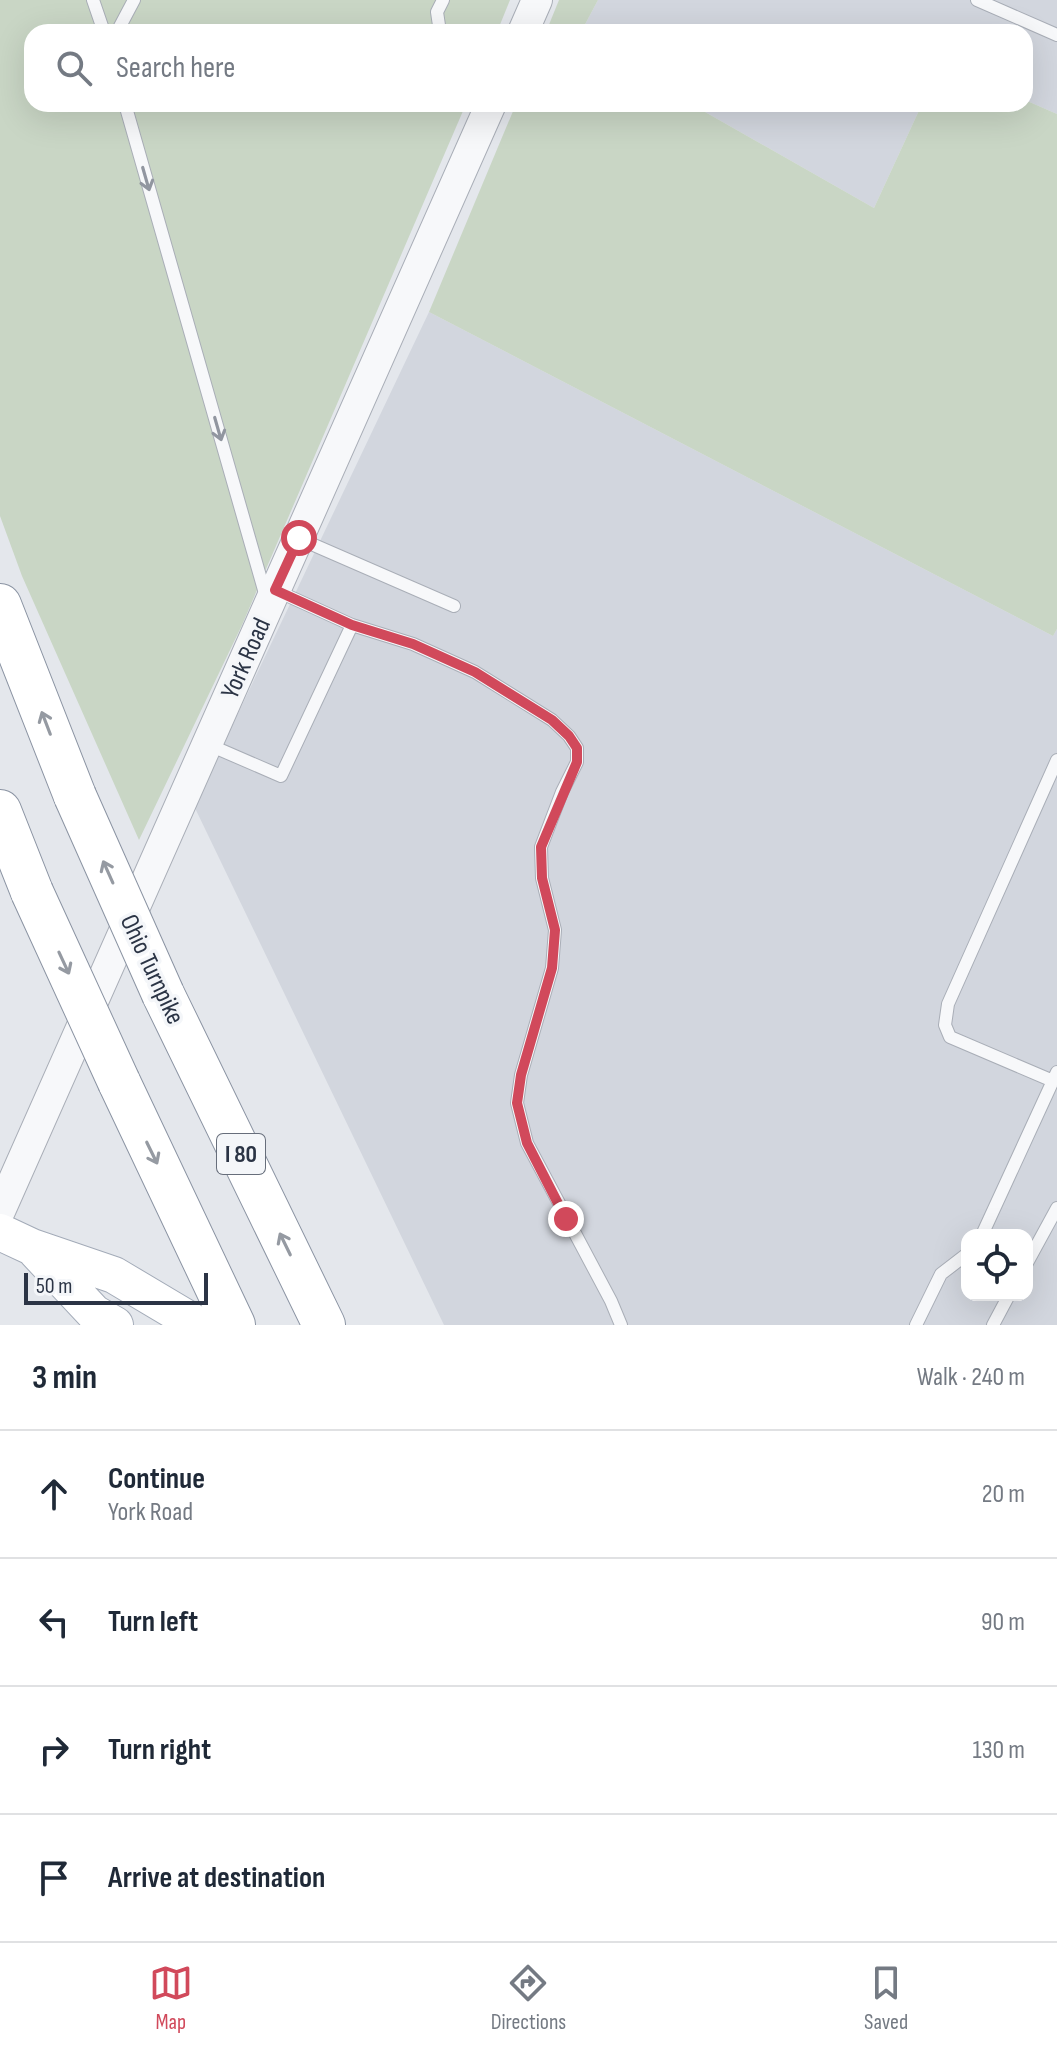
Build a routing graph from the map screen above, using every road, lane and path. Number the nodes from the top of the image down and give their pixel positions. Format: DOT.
graph roads {
  1 [pos="93,0"];
  2 [pos="134,0"];
  3 [pos="443,0"];
  4 [pos="537,0"];
  5 [pos="977,0"];
  6 [pos="101,24"];
  7 [pos="121,24"];
  8 [pos="439,24"];
  9 [pos="526,24"];
  10 [pos="1032,24"];
  11 [pos="1033,24"];
  12 [pos="1057,35"];
  13 [pos="127,112"];
  14 [pos="487,112"];
  15 [pos="299,538"];
  16 [pos="272,598"];
  17 [pos="0,605"];
  18 [pos="454,606"];
  19 [pos="352,625"];
  20 [pos="207,744"];
  21 [pos="1057,760"];
  22 [pos="0,811"];
  23 [pos="1055,1076"];
  24 [pos="1057,1208"];
  25 [pos="0,1211"];
  26 [pos="985,1229"];
  27 [pos="0,1232"];
  28 [pos="32,1247"];
  29 [pos="1033,1252"];
  30 [pos="961,1259"];
  31 [pos="1006,1301"];
  32 [pos="322,1320"];
  33 [pos="115,1325"];
  34 [pos="198,1325"];
  35 [pos="234,1325"];
  36 [pos="621,1325"];
  37 [pos="916,1325"];
  38 [pos="993,1325"];
  1 -- 6 [label="lane"];
  2 -- 7 [label="lane"];
  3 -- 8 [label="lane"];
  4 -- 9 [label="street"];
  5 -- 10 [label="lane"];
  11 -- 12 [label="lane"];
  13 -- 16 [label="lane, one-way"];
  14 -- 15 [label="street, York Road"];
  15 -- 16 [label="street, York Road"];
  15 -- 18 [label="lane"];
  16 -- 19 [label="lane"];
  16 -- 20 [label="street, York Road"];
  32 -- 17 [label="highway, Ohio Turnpike / I 80, one-way, bridge"];
  19 -- 20 [label="lane"];
  19 -- 36 [label="lane"];
  20 -- 25 [label="street, York Road"];
  21 -- 23 [label="lane"];
  22 -- 35 [label="highway, one-way, bridge"];
  23 -- 26 [label="lane"];
  24 -- 29 [label="lane"];
  27 -- 28 [label="main road"];
  28 -- 33 [label="main road"];
  28 -- 34 [label="main road"];
  30 -- 37 [label="lane"];
  31 -- 38 [label="lane"];
}
